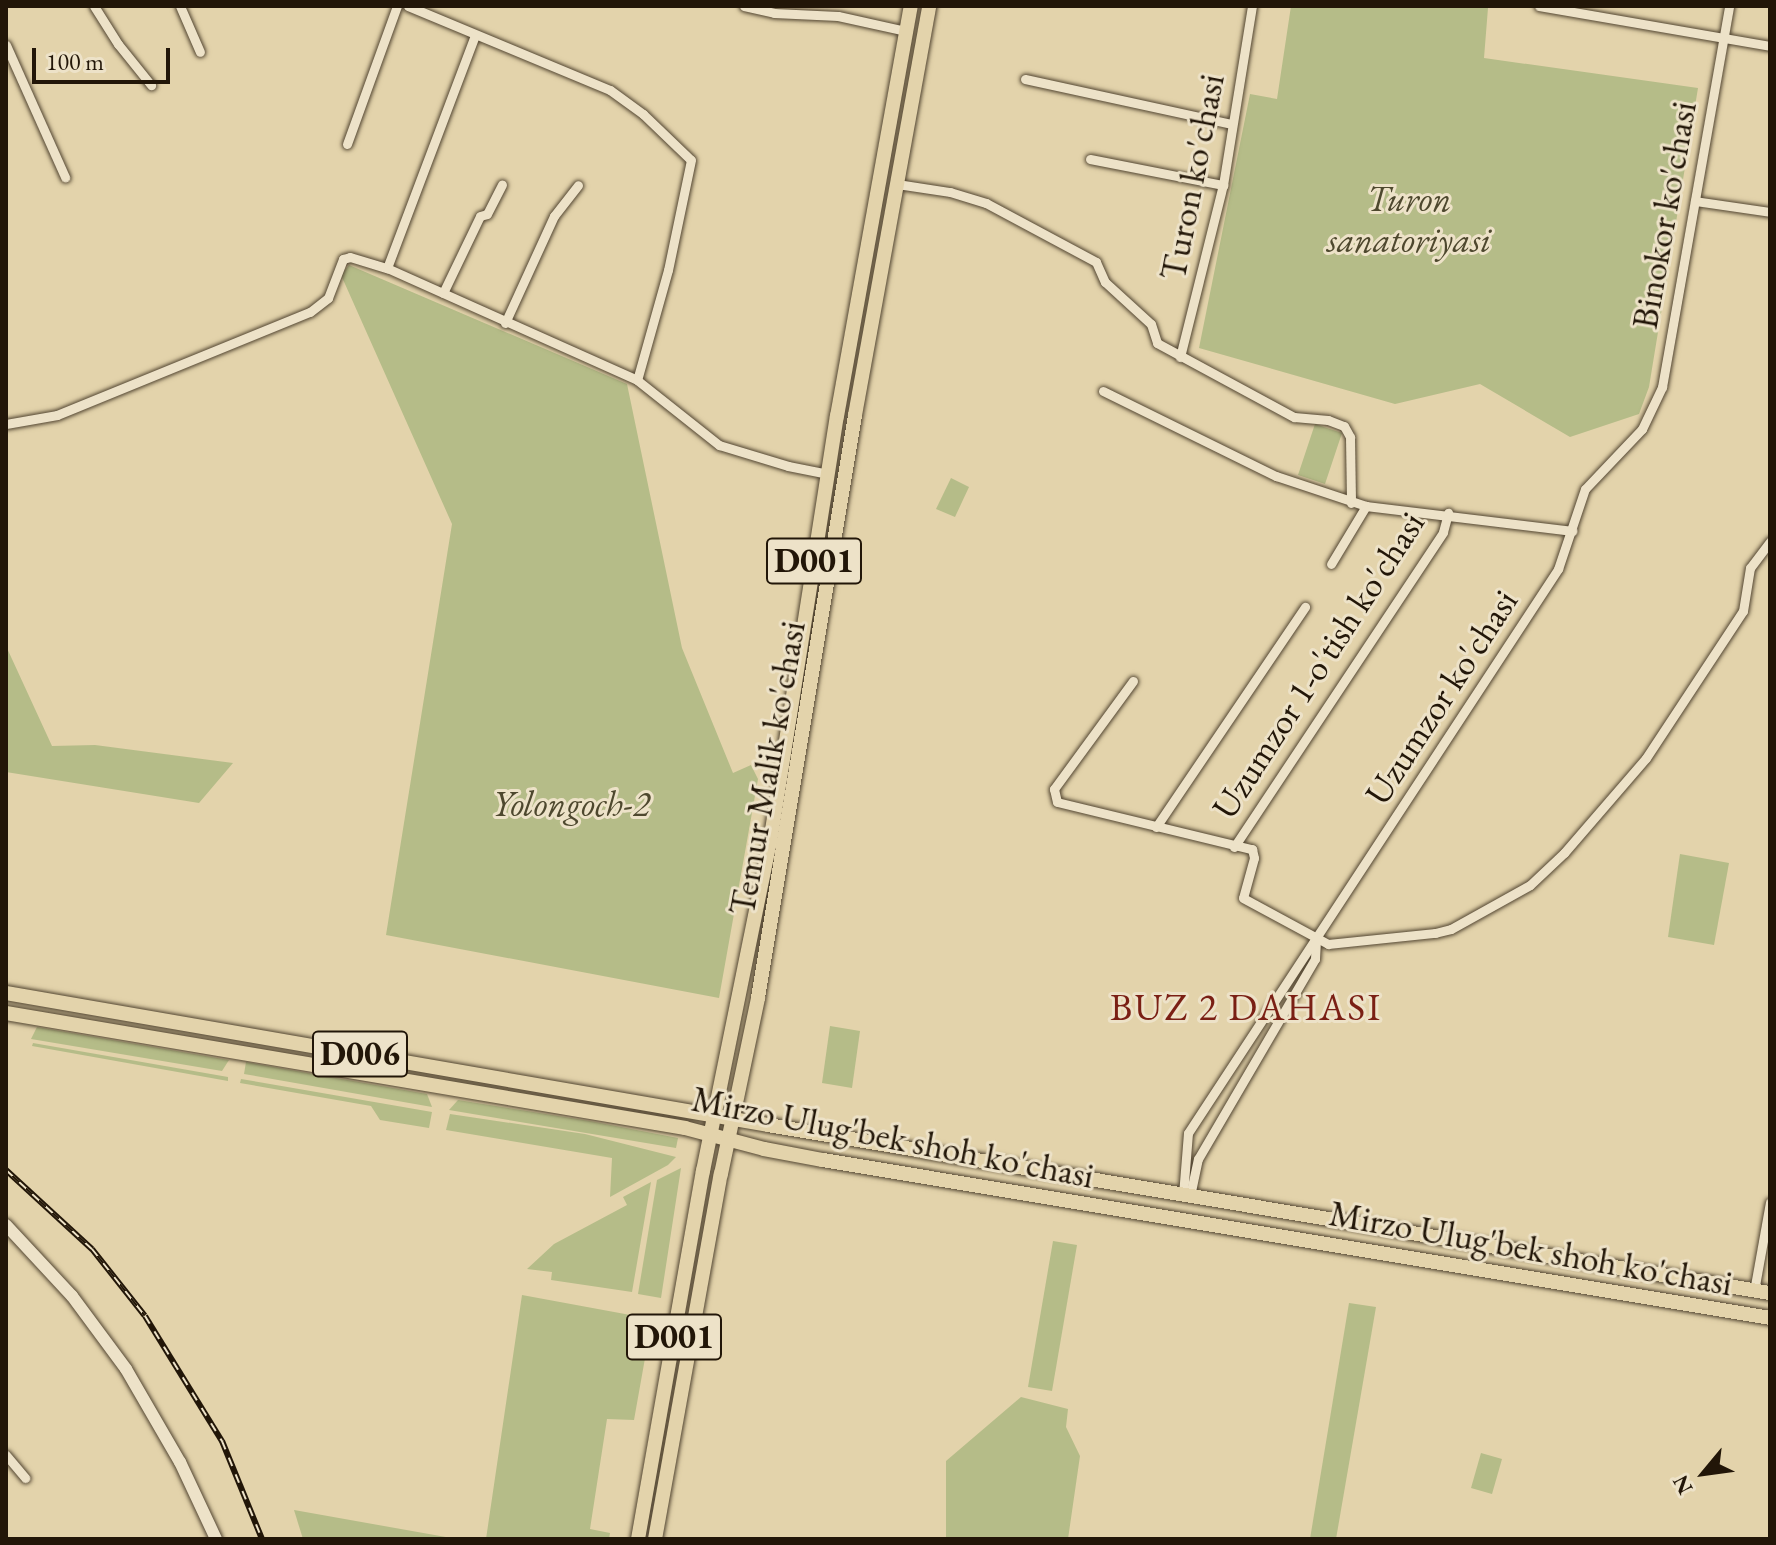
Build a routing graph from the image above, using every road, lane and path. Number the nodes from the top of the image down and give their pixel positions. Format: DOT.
graph roads {
  1 [pos="92,6"];
  2 [pos="180,6"];
  3 [pos="397,6"];
  4 [pos="408,6"];
  5 [pos="744,6"];
  6 [pos="911,6"];
  7 [pos="929,6"];
  8 [pos="1252,6"];
  9 [pos="1539,6"];
  10 [pos="1729,6"];
  11 [pos="906,31"];
  12 [pos="475,35"];
  13 [pos="1724,38"];
  14 [pos="6,45"];
  15 [pos="1770,46"];
  16 [pos="200,52"];
  17 [pos="1025,79"];
  18 [pos="151,85"];
  19 [pos="1232,124"];
  20 [pos="347,144"];
  21 [pos="1090,159"];
  22 [pos="65,177"];
  23 [pos="897,184"];
  24 [pos="502,185"];
  25 [pos="578,185"];
  26 [pos="1223,185"];
  27 [pos="1695,201"];
  28 [pos="1770,212"];
  29 [pos="387,268"];
  30 [pos="443,293"];
  31 [pos="505,323"];
  32 [pos="1180,357"];
  33 [pos="637,380"];
  34 [pos="1103,391"];
  35 [pos="6,424"];
  36 [pos="1642,429"];
  37 [pos="828,474"];
  38 [pos="1351,503"];
  39 [pos="1366,506"];
  40 [pos="1448,513"];
  41 [pos="1572,531"];
  42 [pos="1770,541"];
  43 [pos="1331,564"];
  44 [pos="1305,607"];
  45 [pos="1133,681"];
  46 [pos="1156,827"];
  47 [pos="1234,847"];
  48 [pos="1316,938"];
  49 [pos="6,993"];
  50 [pos="6,1013"];
  51 [pos="541,1085"];
  52 [pos="538,1103"];
  53 [pos="714,1116"];
  54 [pos="732,1119"];
  55 [pos="710,1135"];
  56 [pos="728,1140"];
  57 [pos="971,1159"];
  58 [pos="1068,1176"];
  59 [pos="967,1183"];
  60 [pos="1187,1196"];
  61 [pos="1063,1200"];
  62 [pos="1770,1202"];
  63 [pos="1310,1216"];
  64 [pos="6,1228"];
  65 [pos="1306,1240"];
  66 [pos="1754,1291"];
  67 [pos="1770,1293"];
  68 [pos="1770,1318"];
  69 [pos="6,1455"];
  70 [pos="25,1478"];
  71 [pos="214,1539"];
  72 [pos="638,1539"];
  73 [pos="655,1539"];
  1 -- 18 [label="street"];
  2 -- 16 [label="street"];
  3 -- 20 [label="street"];
  4 -- 12 [label="street"];
  5 -- 11 [label="street"];
  6 -- 11 [label="main road, Temur Malik ko'chasi / D001"];
  7 -- 23 [label="main road, Temur Malik ko'chasi / D001"];
  8 -- 19 [label="street, Turon ko'chasi"];
  9 -- 13 [label="street"];
  10 -- 13 [label="street, Binokor ko'chasi"];
  11 -- 37 [label="main road, Temur Malik ko'chasi / D001"];
  12 -- 29 [label="street"];
  12 -- 33 [label="street"];
  13 -- 15 [label="street"];
  13 -- 27 [label="street, Binokor ko'chasi"];
  14 -- 22 [label="street"];
  17 -- 19 [label="street"];
  19 -- 26 [label="street, Turon ko'chasi"];
  21 -- 26 [label="street"];
  23 -- 32 [label="street"];
  23 -- 54 [label="main road, Temur Malik ko'chasi / D001"];
  24 -- 30 [label="street"];
  25 -- 31 [label="street"];
  26 -- 32 [label="street, Turon ko'chasi"];
  27 -- 28 [label="street"];
  27 -- 36 [label="street, Binokor ko'chasi"];
  29 -- 30 [label="street"];
  29 -- 35 [label="street"];
  30 -- 31 [label="street"];
  31 -- 33 [label="street"];
  32 -- 38 [label="street"];
  33 -- 37 [label="street"];
  34 -- 38 [label="street"];
  36 -- 41 [label="street, Uzumzor ko'chasi"];
  37 -- 53 [label="main road, Temur Malik ko'chasi / D001"];
  38 -- 39 [label="street"];
  39 -- 40 [label="street"];
  39 -- 43 [label="street"];
  40 -- 41 [label="street"];
  40 -- 47 [label="street, Uzumzor 1-o'tish ko'chasi"];
  41 -- 48 [label="street, Uzumzor ko'chasi"];
  42 -- 48 [label="street"];
  44 -- 46 [label="street"];
  45 -- 46 [label="street"];
  46 -- 47 [label="street"];
  47 -- 48 [label="street"];
  48 -- 60 [label="street, Uzumzor ko'chasi"];
  48 -- 60 [label="street, Uzumzor ko'chasi"];
  49 -- 51 [label="main road, Mirzo Ulug'bek shoh ko'chasi / D006"];
  50 -- 52 [label="main road, Mirzo Ulug'bek shoh ko'chasi / D006"];
  51 -- 52 [label="main road"];
  51 -- 53 [label="main road, Mirzo Ulug'bek shoh ko'chasi / D006"];
  52 -- 55 [label="main road, Mirzo Ulug'bek shoh ko'chasi / D006"];
  53 -- 54 [label="main road, Mirzo Ulug'bek shoh ko'chasi"];
  53 -- 55 [label="main road, Temur Malik ko'chasi / D001"];
  54 -- 56 [label="main road, Temur Malik ko'chasi / D001"];
  54 -- 57 [label="main road, Mirzo Ulug'bek shoh ko'chasi"];
  55 -- 56 [label="main road, Mirzo Ulug'bek shoh ko'chasi"];
  55 -- 72 [label="main road, Temur Malik ko'chasi / D001"];
  56 -- 59 [label="main road, Mirzo Ulug'bek shoh ko'chasi"];
  56 -- 73 [label="main road, Temur Malik ko'chasi / D001"];
  57 -- 58 [label="main road, Mirzo Ulug'bek shoh ko'chasi"];
  57 -- 59 [label="main road"];
  58 -- 60 [label="main road, Mirzo Ulug'bek shoh ko'chasi"];
  58 -- 61 [label="main road"];
  59 -- 61 [label="main road, Mirzo Ulug'bek shoh ko'chasi"];
  60 -- 63 [label="main road, Mirzo Ulug'bek shoh ko'chasi"];
  61 -- 65 [label="main road, Mirzo Ulug'bek shoh ko'chasi"];
  62 -- 66 [label="street"];
  63 -- 65 [label="main road"];
  63 -- 66 [label="main road, Mirzo Ulug'bek shoh ko'chasi"];
  64 -- 71 [label="main road"];
  65 -- 68 [label="main road, Mirzo Ulug'bek shoh ko'chasi"];
  66 -- 67 [label="main road, Mirzo Ulug'bek shoh ko'chasi"];
  69 -- 70 [label="street"];
}
